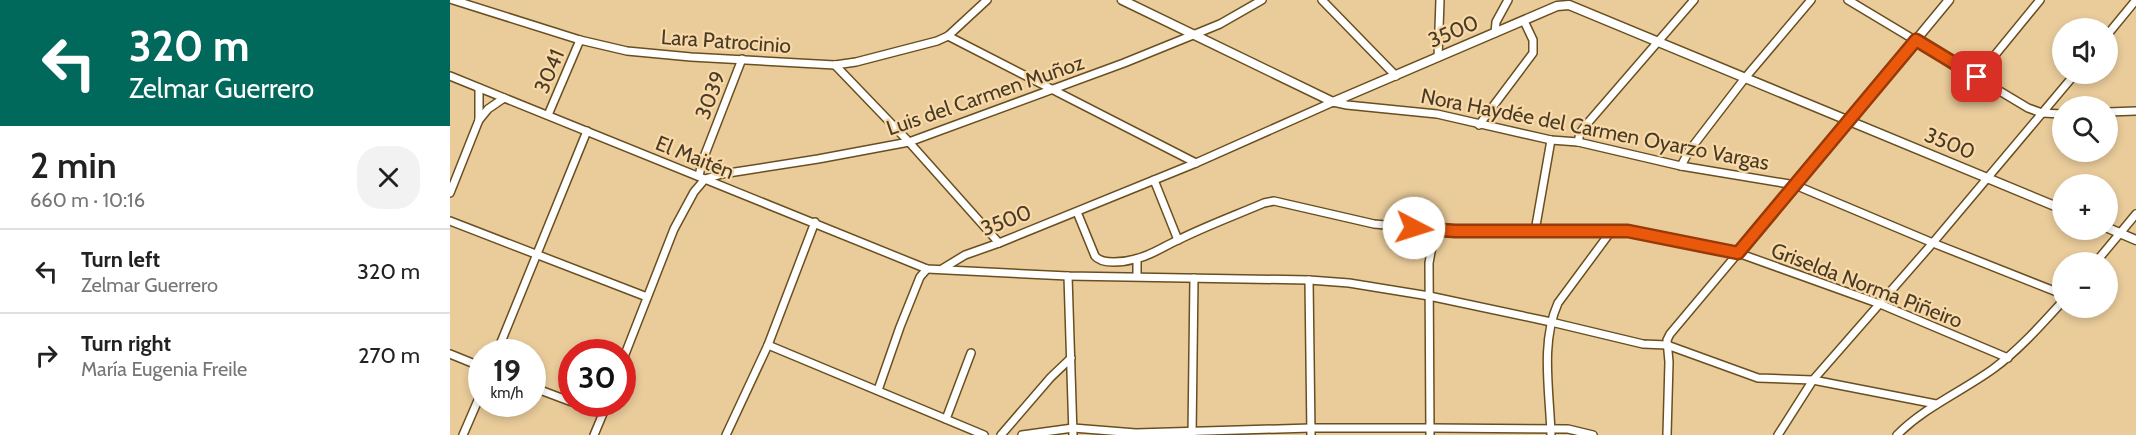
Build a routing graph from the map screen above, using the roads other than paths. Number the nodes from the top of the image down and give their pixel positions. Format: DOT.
graph roads {
  1 [pos="453,0"];
  2 [pos="987,0"];
  3 [pos="1122,0"];
  4 [pos="1262,0"];
  5 [pos="1322,0"];
  6 [pos="1440,0"];
  7 [pos="1508,0"];
  8 [pos="1694,0"];
  9 [pos="1811,0"];
  10 [pos="1848,0"];
  11 [pos="1949,0"];
  12 [pos="2040,0"];
  13 [pos="2136,0"];
  14 [pos="1572,3"];
  15 [pos="1524,21"];
  16 [pos="2118,22"];
  17 [pos="1494,33"];
  18 [pos="1193,35"];
  19 [pos="948,36"];
  20 [pos="580,40"];
  21 [pos="1916,40"];
  22 [pos="1658,42"];
  23 [pos="1438,57"];
  24 [pos="742,59"];
  25 [pos="835,65"];
  26 [pos="450,76"];
  27 [pos="1396,76"];
  28 [pos="1977,77"];
  29 [pos="1745,78"];
  30 [pos="2067,84"];
  31 [pos="479,87"];
  32 [pos="1049,89"];
  33 [pos="504,98"];
  34 [pos="1333,102"];
  35 [pos="2136,111"];
  36 [pos="2118,112"];
  37 [pos="2042,113"];
  38 [pos="2052,114"];
  39 [pos="548,115"];
  40 [pos="478,120"];
  41 [pos="1849,121"];
  42 [pos="1479,125"];
  43 [pos="587,131"];
  44 [pos="1551,140"];
  45 [pos="909,142"];
  46 [pos="1578,142"];
  47 [pos="1196,163"];
  48 [pos="1681,166"];
  49 [pos="702,178"];
  50 [pos="1988,178"];
  51 [pos="1154,180"];
  52 [pos="1795,185"];
  53 [pos="450,193"];
  54 [pos="2052,205"];
  55 [pos="1077,212"];
  56 [pos="2136,213"];
  57 [pos="450,221"];
  58 [pos="815,222"];
  59 [pos="1435,230"];
  60 [pos="1535,231"];
  61 [pos="1612,231"];
  62 [pos="2120,233"];
  63 [pos="1178,240"];
  64 [pos="2136,240"];
  65 [pos="999,243"];
  66 [pos="1933,243"];
  67 [pos="2104,252"];
  68 [pos="1738,253"];
  69 [pos="537,256"];
  70 [pos="1137,259"];
  71 [pos="927,269"];
  72 [pos="942,269"];
  73 [pos="1068,276"];
  74 [pos="1137,276"];
  75 [pos="1194,278"];
  76 [pos="1310,280"];
  77 [pos="2052,290"];
  78 [pos="1429,296"];
  79 [pos="647,297"];
  80 [pos="1880,304"];
  81 [pos="2052,313"];
  82 [pos="1551,322"];
  83 [pos="502,339"];
  84 [pos="631,339"];
  85 [pos="768,345"];
  86 [pos="1667,345"];
  87 [pos="971,353"];
  88 [pos="450,354"];
  89 [pos="1071,358"];
  90 [pos="2008,358"];
  91 [pos="468,361"];
  92 [pos="1813,380"];
  93 [pos="879,390"];
  94 [pos="1936,404"];
  95 [pos="471,417"];
  96 [pos="601,417"];
  97 [pos="946,419"];
  98 [pos="1311,431"];
  99 [pos="1430,431"];
  100 [pos="1073,432"];
  101 [pos="1551,432"];
  102 [pos="1192,433"];
  103 [pos="463,435"];
  104 [pos="594,435"];
  105 [pos="726,435"];
  106 [pos="984,435"];
  107 [pos="1001,435"];
  108 [pos="1022,435"];
  109 [pos="1593,435"];
  110 [pos="1667,435"];
  111 [pos="1778,435"];
  112 [pos="1897,435"];
  1 -- 20 [label="street, Lara Patrocinio"];
  2 -- 19 [label="street, Lara Patrocinio"];
  3 -- 18 [label="street, Nora Haydée del Carmen Oyarzo Vargas"];
  4 -- 18 [label="street, Luis del Carmen Muñoz"];
  5 -- 27 [label="street"];
  6 -- 23 [label="street"];
  7 -- 17 [label="street"];
  8 -- 22 [label="street"];
  9 -- 29 [label="street"];
  10 -- 21 [label="street"];
  11 -- 21 [label="street"];
  12 -- 28 [label="street"];
  13 -- 16 [label="street"];
  14 -- 15 [label="street, 3500"];
  14 -- 22 [label="street, 3500"];
  15 -- 17 [label="street, 3500"];
  15 -- 42 [label="street"];
  17 -- 23 [label="street, 3500"];
  18 -- 32 [label="street, Luis del Carmen Muñoz"];
  18 -- 34 [label="street, Nora Haydée del Carmen Oyarzo Vargas"];
  19 -- 25 [label="street, Lara Patrocinio"];
  19 -- 32 [label="street"];
  20 -- 24 [label="street, Lara Patrocinio"];
  20 -- 39 [label="street, 3041"];
  21 -- 28 [label="street"];
  21 -- 41 [label="street"];
  22 -- 29 [label="street, 3500"];
  22 -- 46 [label="street"];
  23 -- 27 [label="street, 3500"];
  24 -- 25 [label="street, Lara Patrocinio"];
  24 -- 49 [label="street, 3039"];
  25 -- 45 [label="street"];
  26 -- 31 [label="street, El Maitén"];
  27 -- 34 [label="street, 3500"];
  28 -- 37 [label="street"];
  29 -- 41 [label="street, 3500"];
  29 -- 48 [label="street"];
  30 -- 37 [label="street"];
  31 -- 33 [label="street, El Maitén"];
  31 -- 40 [label="street"];
  32 -- 45 [label="street, Luis del Carmen Muñoz"];
  32 -- 47 [label="street"];
  33 -- 39 [label="street, El Maitén"];
  33 -- 40 [label="street"];
  34 -- 42 [label="street, Nora Haydée del Carmen Oyarzo Vargas"];
  34 -- 47 [label="street, 3500"];
  35 -- 36 [label="street"];
  37 -- 38 [label="street"];
  37 -- 50 [label="street"];
  39 -- 43 [label="street, El Maitén"];
  40 -- 53 [label="street"];
  41 -- 50 [label="street, 3500"];
  41 -- 52 [label="street"];
  42 -- 44 [label="street, Nora Haydée del Carmen Oyarzo Vargas"];
  43 -- 49 [label="street, El Maitén"];
  43 -- 69 [label="street"];
  44 -- 46 [label="street, Nora Haydée del Carmen Oyarzo Vargas"];
  44 -- 60 [label="street"];
  45 -- 49 [label="street, Luis del Carmen Muñoz"];
  45 -- 65 [label="street"];
  46 -- 48 [label="street, Nora Haydée del Carmen Oyarzo Vargas"];
  47 -- 51 [label="street, 3500"];
  48 -- 52 [label="street, Nora Haydée del Carmen Oyarzo Vargas"];
  49 -- 58 [label="street, El Maitén"];
  49 -- 79 [label="street, 3039"];
  50 -- 54 [label="street, 3500"];
  50 -- 66 [label="street"];
  51 -- 55 [label="street, 3500"];
  51 -- 63 [label="street"];
  52 -- 66 [label="street, Nora Haydée del Carmen Oyarzo Vargas"];
  52 -- 68 [label="street"];
  55 -- 65 [label="street, 3500"];
  55 -- 70 [label="street, Griselda Norma Piñeiro"];
  56 -- 62 [label="street"];
  57 -- 69 [label="street"];
  58 -- 71 [label="street, El Maitén"];
  58 -- 85 [label="street"];
  59 -- 60 [label="street, Griselda Norma Piñeiro"];
  59 -- 63 [label="street, Griselda Norma Piñeiro"];
  59 -- 78 [label="street"];
  60 -- 61 [label="street, Griselda Norma Piñeiro"];
  61 -- 68 [label="street, Griselda Norma Piñeiro"];
  61 -- 82 [label="street"];
  62 -- 64 [label="street"];
  62 -- 67 [label="street"];
  63 -- 70 [label="street, Griselda Norma Piñeiro"];
  65 -- 72 [label="street, 3500"];
  66 -- 77 [label="street, Nora Haydée del Carmen Oyarzo Vargas"];
  66 -- 80 [label="street"];
  68 -- 80 [label="street, Griselda Norma Piñeiro"];
  68 -- 86 [label="street"];
  69 -- 79 [label="street"];
  69 -- 83 [label="street"];
  70 -- 74 [label="street"];
  71 -- 72 [label="street"];
  71 -- 93 [label="street"];
  72 -- 73 [label="street"];
  73 -- 74 [label="street"];
  73 -- 89 [label="street"];
  74 -- 75 [label="street"];
  75 -- 76 [label="street"];
  75 -- 102 [label="street"];
  76 -- 78 [label="street"];
  76 -- 98 [label="street"];
  78 -- 82 [label="street"];
  78 -- 99 [label="street"];
  79 -- 84 [label="street, 3039"];
  80 -- 90 [label="street, Griselda Norma Piñeiro"];
  80 -- 92 [label="street"];
  81 -- 90 [label="street"];
  82 -- 86 [label="street"];
  82 -- 101 [label="street"];
  85 -- 93 [label="street"];
  85 -- 105 [label="street"];
  86 -- 92 [label="street"];
  86 -- 110 [label="street"];
  87 -- 97 [label="street"];
  88 -- 91 [label="street"];
  89 -- 100 [label="street"];
  89 -- 107 [label="street"];
  90 -- 94 [label="street"];
  92 -- 94 [label="street"];
  92 -- 111 [label="street"];
  93 -- 97 [label="street"];
  94 -- 112 [label="street"];
  95 -- 103 [label="street"];
  96 -- 104 [label="street"];
  97 -- 106 [label="street"];
  98 -- 99 [label="street"];
  98 -- 102 [label="street"];
  99 -- 101 [label="street"];
  100 -- 102 [label="street"];
  100 -- 108 [label="street"];
  101 -- 109 [label="street"];
}
